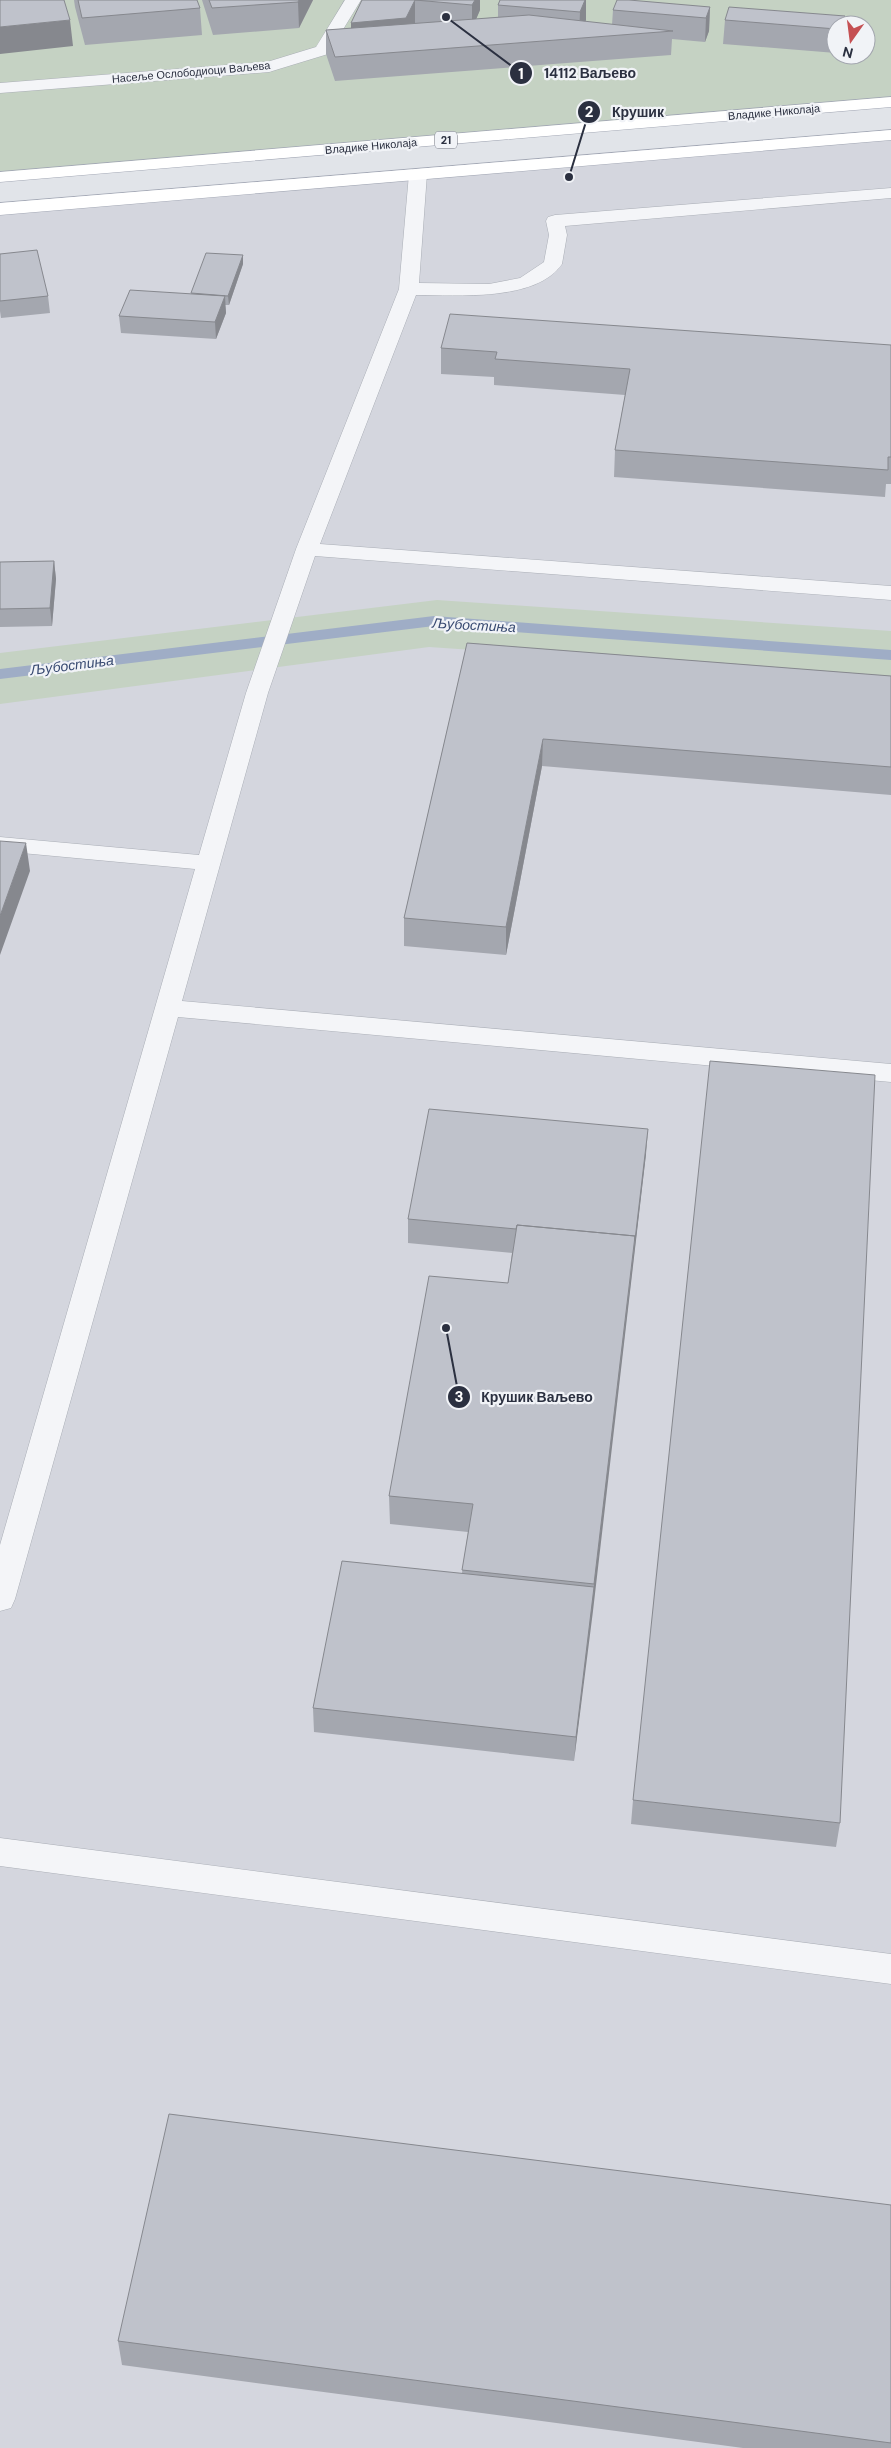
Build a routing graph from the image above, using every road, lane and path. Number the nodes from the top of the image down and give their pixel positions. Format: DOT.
graph roads {
  1 [pos="353,0"];
  2 [pos="0,88"];
  3 [pos="891,102"];
  4 [pos="891,135"];
  5 [pos="418,174"];
  6 [pos="0,177"];
  7 [pos="891,193"];
  8 [pos="0,209"];
  9 [pos="409,289"];
  10 [pos="307,549"];
  11 [pos="891,593"];
  12 [pos="0,844"];
  13 [pos="208,863"];
  14 [pos="166,1008"];
  15 [pos="891,1073"];
  16 [pos="0,1599"];
  17 [pos="0,1852"];
  18 [pos="891,1970"];
  1 -- 2 [label="lane, Насеље Ослободиоци Ваљева"];
  3 -- 6 [label="main road, Владике Николаја / 21"];
  4 -- 5 [label="main road"];
  5 -- 8 [label="main road"];
  5 -- 9 [label="lane"];
  7 -- 9 [label="lane"];
  9 -- 10 [label="lane"];
  10 -- 11 [label="lane"];
  10 -- 13 [label="lane"];
  12 -- 13 [label="lane"];
  13 -- 14 [label="lane"];
  14 -- 15 [label="lane"];
  14 -- 16 [label="lane"];
  17 -- 18 [label="lane"];
}
